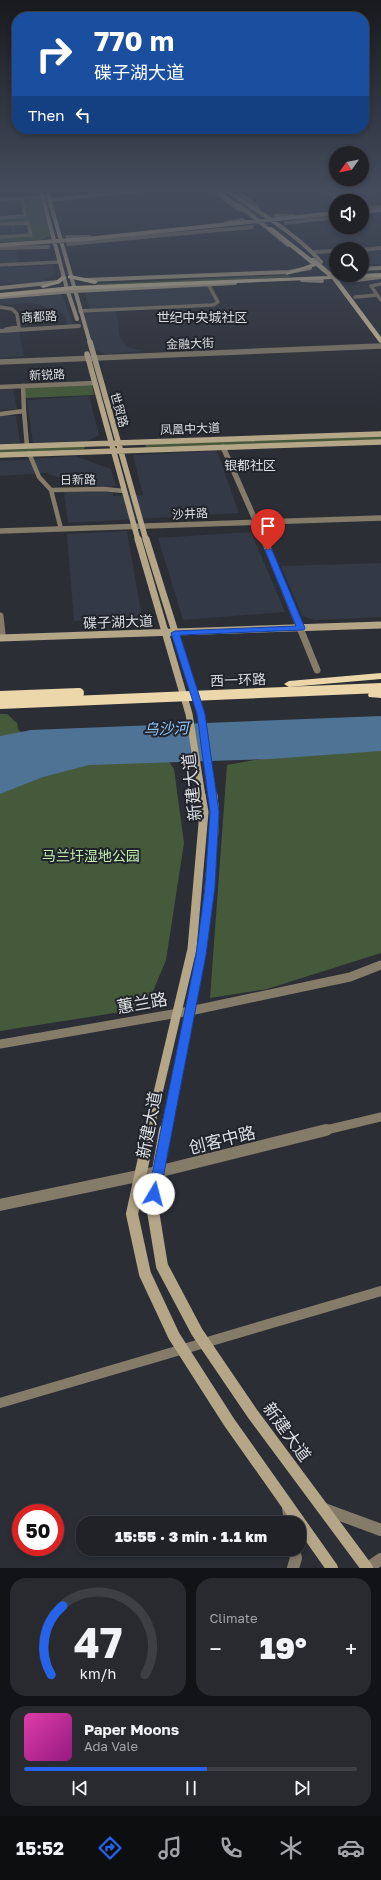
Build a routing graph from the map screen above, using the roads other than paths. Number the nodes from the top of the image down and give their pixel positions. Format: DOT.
graph roads {
  1 [pos="17,264"];
  2 [pos="61,264"];
  3 [pos="65,264"];
  4 [pos="314,264"];
  5 [pos="320,264"];
  6 [pos="0,265"];
  7 [pos="310,268"];
  8 [pos="329,270"];
  9 [pos="369,270"];
  10 [pos="369,271"];
  11 [pos="369,273"];
  12 [pos="381,273"];
  13 [pos="285,274"];
  14 [pos="329,274"];
  15 [pos="329,275"];
  16 [pos="67,277"];
  17 [pos="369,277"];
  18 [pos="292,279"];
  19 [pos="80,280"];
  20 [pos="322,281"];
  21 [pos="58,282"];
  22 [pos="339,282"];
  23 [pos="342,282"];
  24 [pos="99,283"];
  25 [pos="208,284"];
  26 [pos="381,284"];
  27 [pos="40,286"];
  28 [pos="70,288"];
  29 [pos="342,288"];
  30 [pos="0,289"];
  31 [pos="376,294"];
  32 [pos="0,296"];
  33 [pos="354,296"];
  34 [pos="381,300"];
  35 [pos="0,307"];
  36 [pos="80,311"];
  37 [pos="79,326"];
  38 [pos="0,330"];
  39 [pos="381,331"];
  40 [pos="381,341"];
  41 [pos="381,345"];
  42 [pos="90,357"];
  43 [pos="0,360"];
  44 [pos="95,383"];
  45 [pos="23,386"];
  46 [pos="0,387"];
  47 [pos="24,411"];
  48 [pos="0,414"];
  49 [pos="381,435"];
  50 [pos="381,442"];
  51 [pos="111,443"];
  52 [pos="118,443"];
  53 [pos="27,446"];
  54 [pos="223,446"];
  55 [pos="0,447"];
  56 [pos="113,450"];
  57 [pos="120,450"];
  58 [pos="29,453"];
  59 [pos="0,454"];
  60 [pos="52,490"];
  61 [pos="124,491"];
  62 [pos="381,518"];
  63 [pos="257,522"];
  64 [pos="135,527"];
  65 [pos="142,527"];
  66 [pos="61,529"];
  67 [pos="0,531"];
  68 [pos="0,616"];
  69 [pos="381,622"];
  70 [pos="381,626"];
  71 [pos="300,627"];
  72 [pos="164,631"];
  73 [pos="174,631"];
  74 [pos="1,635"];
  75 [pos="318,670"];
  76 [pos="381,676"];
  77 [pos="381,681"];
  78 [pos="289,684"];
  79 [pos="379,693"];
  80 [pos="0,696"];
  81 [pos="0,704"];
  82 [pos="201,758"];
  83 [pos="381,965"];
  84 [pos="190,1012"];
  85 [pos="177,1013"];
  86 [pos="0,1044"];
  87 [pos="381,1118"];
  88 [pos="157,1172"];
  89 [pos="139,1176"];
  90 [pos="0,1205"];
  91 [pos="381,1291"];
  92 [pos="204,1343"];
  93 [pos="183,1350"];
  94 [pos="0,1403"];
  95 [pos="287,1505"];
  96 [pos="324,1509"];
  97 [pos="289,1516"];
  98 [pos="381,1530"];
  99 [pos="296,1556"];
  100 [pos="381,1559"];
  101 [pos="293,1568"];
  102 [pos="332,1568"];
  103 [pos="368,1568"];
  1 -- 6 [label="street"];
  2 -- 16 [label="main road, 世贸路"];
  3 -- 16 [label="main road, 世贸路"];
  4 -- 7 [label="main road"];
  5 -- 8 [label="main road"];
  7 -- 13 [label="main road"];
  7 -- 19 [label="main road"];
  9 -- 12 [label="main road"];
  10 -- 12 [label="main road"];
  11 -- 12 [label="main road"];
  12 -- 17 [label="main road"];
  13 -- 14 [label="main road"];
  13 -- 24 [label="main road"];
  15 -- 18 [label="main road"];
  16 -- 19 [label="main road"];
  16 -- 21 [label="main road"];
  16 -- 28 [label="main road, 世贸路"];
  18 -- 20 [label="main road"];
  18 -- 28 [label="main road"];
  19 -- 24 [label="main road"];
  20 -- 25 [label="main road"];
  20 -- 29 [label="main road"];
  21 -- 27 [label="main road"];
  21 -- 30 [label="main road"];
  22 -- 29 [label="main road"];
  23 -- 33 [label="main road"];
  24 -- 28 [label="main road"];
  25 -- 28 [label="main road"];
  25 -- 36 [label="street"];
  26 -- 31 [label="street"];
  27 -- 28 [label="main road"];
  27 -- 30 [label="main road"];
  28 -- 32 [label="main road"];
  28 -- 36 [label="main road, 世贸路"];
  28 -- 37 [label="main road, 世贸路"];
  29 -- 40 [label="main road"];
  31 -- 33 [label="street"];
  31 -- 34 [label="street"];
  33 -- 39 [label="main road"];
  35 -- 38 [label="street"];
  36 -- 42 [label="main road, 世贸路"];
  37 -- 38 [label="street, 商都路"];
  37 -- 42 [label="main road, 世贸路"];
  41 -- 42 [label="street, 金融大街"];
  42 -- 43 [label="street, 金融大街"];
  42 -- 44 [label="main road, 世贸路"];
  42 -- 52 [label="main road, 世贸路"];
  44 -- 45 [label="street, 新锐路"];
  44 -- 51 [label="main road, 世贸路"];
  45 -- 46 [label="street, 新锐路"];
  45 -- 47 [label="street"];
  47 -- 48 [label="street"];
  47 -- 53 [label="street"];
  49 -- 52 [label="main road, 凤凰中大道"];
  50 -- 54 [label="main road, 凤凰中大道"];
  51 -- 52 [label="main road, 凤凰中大道"];
  51 -- 53 [label="main road, 凤凰中大道"];
  51 -- 56 [label="main road, 世贸路"];
  52 -- 57 [label="main road, 世贸路"];
  53 -- 55 [label="main road, 凤凰中大道"];
  54 -- 57 [label="main road, 凤凰中大道"];
  54 -- 63 [label="street"];
  56 -- 57 [label="main road, 凤凰中大道"];
  56 -- 58 [label="main road, 凤凰中大道"];
  56 -- 61 [label="main road, 世贸路"];
  57 -- 65 [label="main road, 世贸路"];
  58 -- 59 [label="main road, 凤凰中大道"];
  58 -- 60 [label="street, 日新路"];
  60 -- 61 [label="street, 日新路"];
  60 -- 66 [label="street"];
  61 -- 64 [label="main road, 世贸路"];
  62 -- 63 [label="street, 沙井路"];
  63 -- 65 [label="street, 沙井路"];
  63 -- 71 [label="street"];
  64 -- 65 [label="street, 沙井路"];
  64 -- 66 [label="street, 沙井路"];
  64 -- 72 [label="main road, 世贸路"];
  65 -- 73 [label="main road, 世贸路"];
  66 -- 67 [label="street, 沙井路"];
  68 -- 74 [label="street"];
  69 -- 71 [label="main road, 碟子湖大道"];
  70 -- 71 [label="main road, 碟子湖大道"];
  71 -- 73 [label="main road, 碟子湖大道"];
  71 -- 75 [label="street"];
  72 -- 73 [label="main road, 碟子湖大道"];
  72 -- 74 [label="main road, 碟子湖大道"];
  72 -- 82 [label="main road, 新建大道"];
  73 -- 82 [label="main road, 新建大道"];
  76 -- 78 [label="highway"];
  77 -- 78 [label="highway, 西一环路"];
  78 -- 80 [label="highway, 西一环路, bridge"];
  79 -- 81 [label="highway, bridge"];
  82 -- 84 [label="main road, 新建大道"];
  82 -- 85 [label="main road, 新建大道"];
  83 -- 84 [label="street, 蕙兰路"];
  84 -- 85 [label="street, 蕙兰路"];
  84 -- 88 [label="main road, 新建大道"];
  85 -- 86 [label="street, 蕙兰路"];
  85 -- 89 [label="main road, 新建大道"];
  87 -- 88 [label="street, 创客中路"];
  88 -- 89 [label="street, 创客中路"];
  88 -- 92 [label="main road, 新建大道"];
  89 -- 90 [label="street, 创客中路"];
  89 -- 93 [label="main road, 新建大道"];
  91 -- 92 [label="street"];
  92 -- 93 [label="street"];
  92 -- 96 [label="main road, 新建大道"];
  93 -- 94 [label="street"];
  93 -- 95 [label="main road, 新建大道"];
  95 -- 97 [label="street"];
  95 -- 102 [label="main road, 新建大道"];
  96 -- 98 [label="street"];
  96 -- 103 [label="main road, 新建大道"];
  99 -- 101 [label="street"];
  100 -- 103 [label="street"];
}
